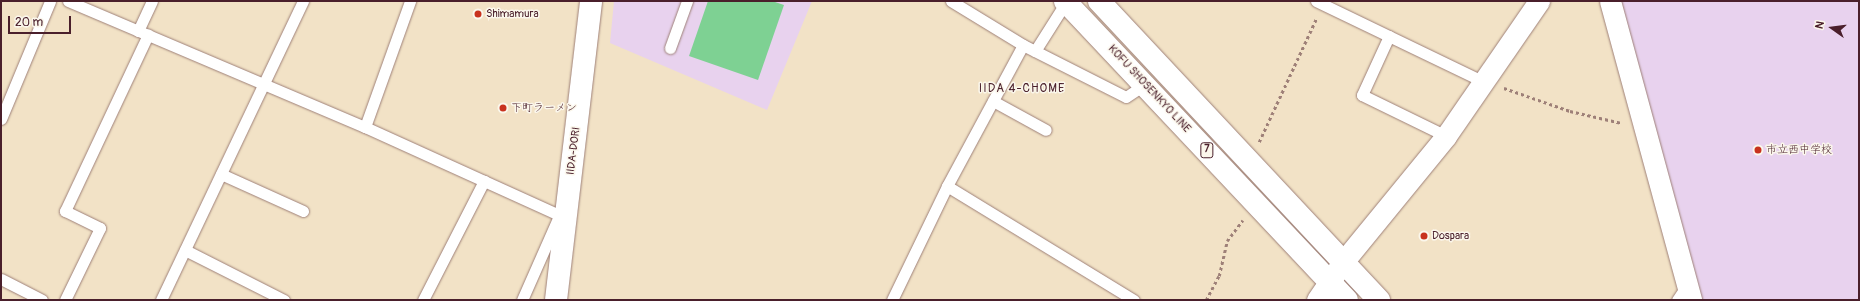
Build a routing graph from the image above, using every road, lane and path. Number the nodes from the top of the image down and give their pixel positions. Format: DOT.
graph roads {
  1 [pos="50,1"];
  2 [pos="68,1"];
  3 [pos="152,1"];
  4 [pos="302,1"];
  5 [pos="410,1"];
  6 [pos="591,1"];
  7 [pos="687,1"];
  8 [pos="951,1"];
  9 [pos="1066,1"];
  10 [pos="1099,1"];
  11 [pos="1539,1"];
  12 [pos="1610,1"];
  13 [pos="1320,3"];
  14 [pos="143,33"];
  15 [pos="1390,36"];
  16 [pos="1023,44"];
  17 [pos="670,48"];
  18 [pos="1035,51"];
  19 [pos="1484,82"];
  20 [pos="263,84"];
  21 [pos="1145,84"];
  22 [pos="993,101"];
  23 [pos="1,119"];
  24 [pos="365,127"];
  25 [pos="1644,127"];
  26 [pos="1046,130"];
  27 [pos="1446,136"];
  28 [pos="1250,161"];
  29 [pos="221,174"];
  30 [pos="484,181"];
  31 [pos="947,186"];
  32 [pos="1256,203"];
  33 [pos="303,211"];
  34 [pos="563,216"];
  35 [pos="185,250"];
  36 [pos="1343,262"];
  37 [pos="1,279"];
  38 [pos="1330,281"];
  39 [pos="1685,295"];
  40 [pos="42,300"];
  41 [pos="65,300"];
  42 [pos="161,300"];
  43 [pos="284,300"];
  44 [pos="423,300"];
  45 [pos="522,300"];
  46 [pos="556,300"];
  47 [pos="892,300"];
  48 [pos="1134,300"];
  49 [pos="1206,300"];
  50 [pos="1317,300"];
  51 [pos="1347,300"];
  52 [pos="1379,300"];
  1 -- 23 [label="lane"];
  2 -- 14 [label="lane"];
  3 -- 14 [label="lane"];
  4 -- 20 [label="lane"];
  5 -- 24 [label="lane"];
  6 -- 34 [label="main road, IIDA-DORI"];
  7 -- 17 [label="lane"];
  8 -- 16 [label="lane"];
  9 -- 18 [label="lane"];
  9 -- 21 [label="main road, KOFU SHOSENKYO LINE / 7"];
  10 -- 28 [label="main road, 7"];
  11 -- 19 [label="street"];
  12 -- 25 [label="street"];
  13 -- 15 [label="lane"];
  13 -- 28 [label="path"];
  14 -- 20 [label="lane"];
  14 -- 41 [label="lane"];
  15 -- 19 [label="lane"];
  15 -- 27 [label="lane"];
  16 -- 18 [label="lane"];
  16 -- 22 [label="lane"];
  18 -- 21 [label="lane"];
  19 -- 25 [label="path"];
  19 -- 27 [label="street"];
  20 -- 24 [label="lane"];
  20 -- 29 [label="lane"];
  21 -- 32 [label="main road, KOFU SHOSENKYO LINE / 7"];
  22 -- 26 [label="lane"];
  22 -- 31 [label="lane"];
  24 -- 30 [label="lane"];
  25 -- 39 [label="street"];
  27 -- 36 [label="street"];
  28 -- 36 [label="main road, 7"];
  29 -- 33 [label="lane"];
  29 -- 35 [label="lane"];
  30 -- 34 [label="lane"];
  30 -- 44 [label="lane"];
  31 -- 47 [label="lane"];
  31 -- 48 [label="lane"];
  32 -- 38 [label="main road, KOFU SHOSENKYO LINE / 7"];
  32 -- 49 [label="path"];
  34 -- 45 [label="lane"];
  34 -- 46 [label="main road, IIDA-DORI"];
  35 -- 42 [label="lane"];
  35 -- 43 [label="lane"];
  36 -- 38 [label="street"];
  36 -- 52 [label="main road, 7"];
  37 -- 40 [label="lane"];
  38 -- 50 [label="street"];
  38 -- 51 [label="main road, KOFU SHOSENKYO LINE / 7"];
}
